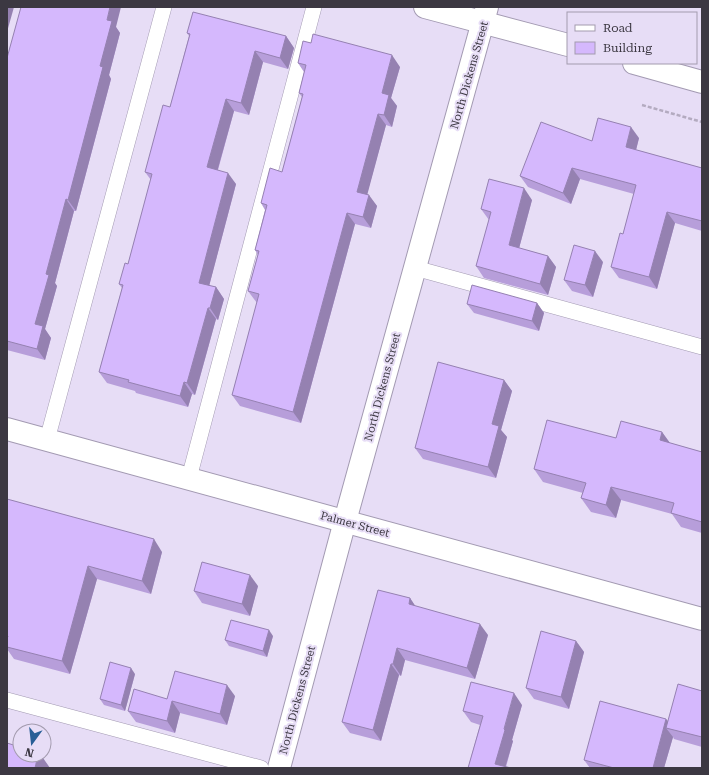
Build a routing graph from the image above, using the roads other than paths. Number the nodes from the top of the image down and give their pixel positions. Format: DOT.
graph roads {
  1 [pos="164,7"];
  2 [pos="314,7"];
  3 [pos="425,7"];
  4 [pos="485,15"];
  5 [pos="567,45"];
  6 [pos="638,64"];
  7 [pos="702,82"];
  8 [pos="415,268"];
  9 [pos="702,347"];
  10 [pos="7,429"];
  11 [pos="46,440"];
  12 [pos="190,478"];
  13 [pos="345,521"];
  14 [pos="702,619"];
  15 [pos="7,700"];
  16 [pos="261,768"];
  17 [pos="279,768"];
  1 -- 11 [label="lane"];
  2 -- 12 [label="lane"];
  3 -- 4 [label="street"];
  4 -- 5 [label="street"];
  4 -- 8 [label="street, North Dickens Street"];
  6 -- 7 [label="street"];
  8 -- 9 [label="lane"];
  8 -- 13 [label="street, North Dickens Street"];
  10 -- 11 [label="street, Palmer Street"];
  11 -- 12 [label="street, Palmer Street"];
  12 -- 13 [label="street, Palmer Street"];
  13 -- 14 [label="street, Palmer Street"];
  13 -- 17 [label="street, North Dickens Street"];
  15 -- 16 [label="lane"];
}
